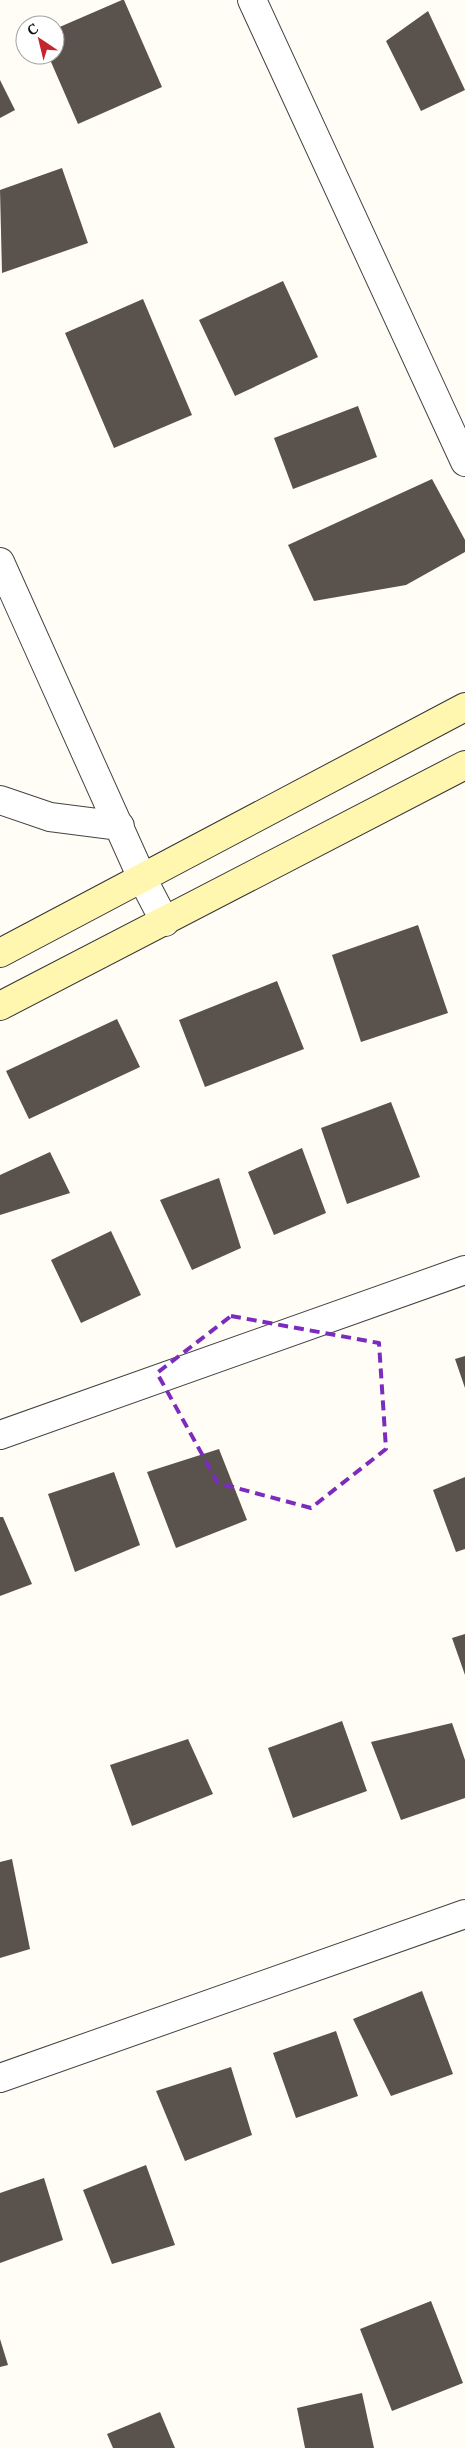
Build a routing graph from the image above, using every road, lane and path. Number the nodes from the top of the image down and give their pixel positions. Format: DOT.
graph roads {
  1 [pos="252,0"];
  2 [pos="465,462"];
  3 [pos="0,562"];
  4 [pos="465,707"];
  5 [pos="465,765"];
  6 [pos="0,800"];
  7 [pos="120,826"];
  8 [pos="142,878"];
  9 [pos="165,922"];
  10 [pos="0,953"];
  11 [pos="0,1006"];
  12 [pos="465,1270"];
  13 [pos="0,1435"];
  14 [pos="465,1914"];
  15 [pos="0,2078"];
  1 -- 2 [label="street"];
  3 -- 7 [label="street"];
  4 -- 8 [label="street"];
  5 -- 9 [label="street"];
  6 -- 7 [label="street"];
  7 -- 8 [label="street"];
  8 -- 9 [label="street"];
  8 -- 10 [label="street"];
  9 -- 11 [label="street"];
  12 -- 13 [label="street"];
  14 -- 15 [label="street"];
}
